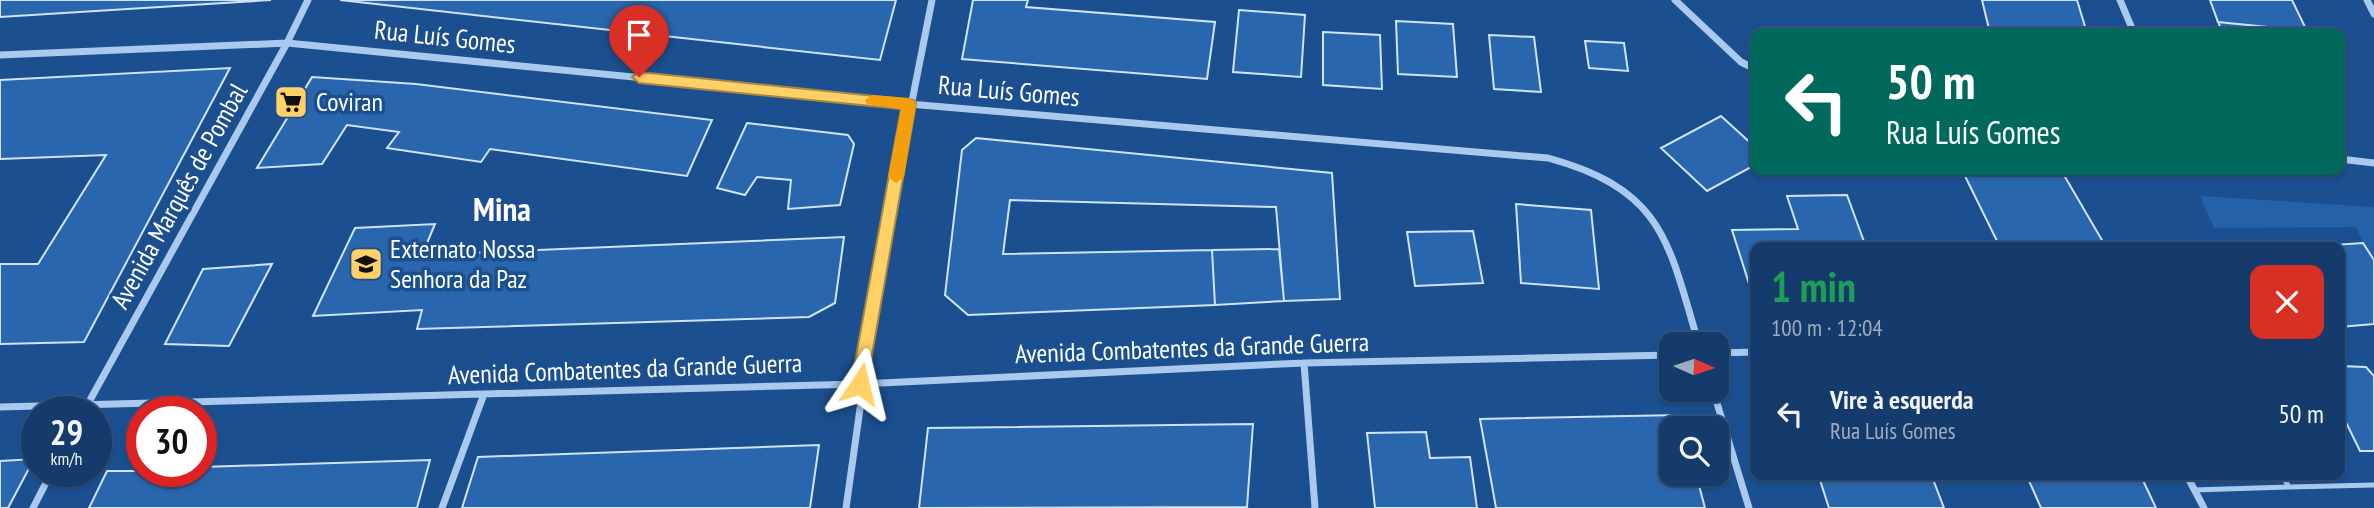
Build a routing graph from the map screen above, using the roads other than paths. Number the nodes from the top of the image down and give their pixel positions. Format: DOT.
graph roads {
  1 [pos="309,0"];
  2 [pos="932,0"];
  3 [pos="1675,0"];
  4 [pos="2120,0"];
  5 [pos="2367,0"];
  6 [pos="2374,14"];
  7 [pos="2132,28"];
  8 [pos="287,43"];
  9 [pos="0,55"];
  10 [pos="1750,66"];
  11 [pos="909,104"];
  12 [pos="2345,160"];
  13 [pos="2374,163"];
  14 [pos="1695,332"];
  15 [pos="1750,352"];
  16 [pos="1729,353"];
  17 [pos="1659,355"];
  18 [pos="1304,363"];
  19 [pos="860,384"];
  20 [pos="484,394"];
  21 [pos="93,396"];
  22 [pos="1717,402"];
  23 [pos="0,407"];
  24 [pos="21,407"];
  25 [pos="112,407"];
  26 [pos="2189,480"];
  27 [pos="2284,480"];
  28 [pos="2374,485"];
  29 [pos="44,487"];
  30 [pos="2288,487"];
  31 [pos="2194,490"];
  32 [pos="33,508"];
  33 [pos="443,508"];
  34 [pos="846,508"];
  35 [pos="1315,508"];
  36 [pos="1749,508"];
  37 [pos="2204,508"];
  1 -- 8 [label="street, Avenida Marquês de Pombal"];
  2 -- 11 [label="street"];
  3 -- 10 [label="street"];
  4 -- 7 [label="street"];
  5 -- 6 [label="street"];
  8 -- 9 [label="street, Rua Luís Gomes"];
  8 -- 11 [label="street, Rua Luís Gomes"];
  8 -- 21 [label="street, Avenida Marquês de Pombal"];
  11 -- 14 [label="street, Rua Luís Gomes"];
  11 -- 19 [label="street"];
  12 -- 13 [label="street"];
  15 -- 16 [label="street"];
  17 -- 18 [label="street, Avenida Combatentes da Grande Guerra"];
  18 -- 19 [label="street, Avenida Combatentes da Grande Guerra"];
  18 -- 35 [label="street"];
  19 -- 20 [label="street, Avenida Combatentes da Grande Guerra"];
  19 -- 34 [label="street"];
  20 -- 25 [label="street, Avenida Combatentes da Grande Guerra"];
  20 -- 33 [label="street"];
  22 -- 36 [label="street"];
  23 -- 24 [label="street, Avenida Combatentes da Grande Guerra"];
  26 -- 31 [label="street"];
  27 -- 30 [label="lane"];
  28 -- 30 [label="lane"];
  29 -- 32 [label="street"];
  30 -- 31 [label="lane"];
  31 -- 37 [label="street"];
}
